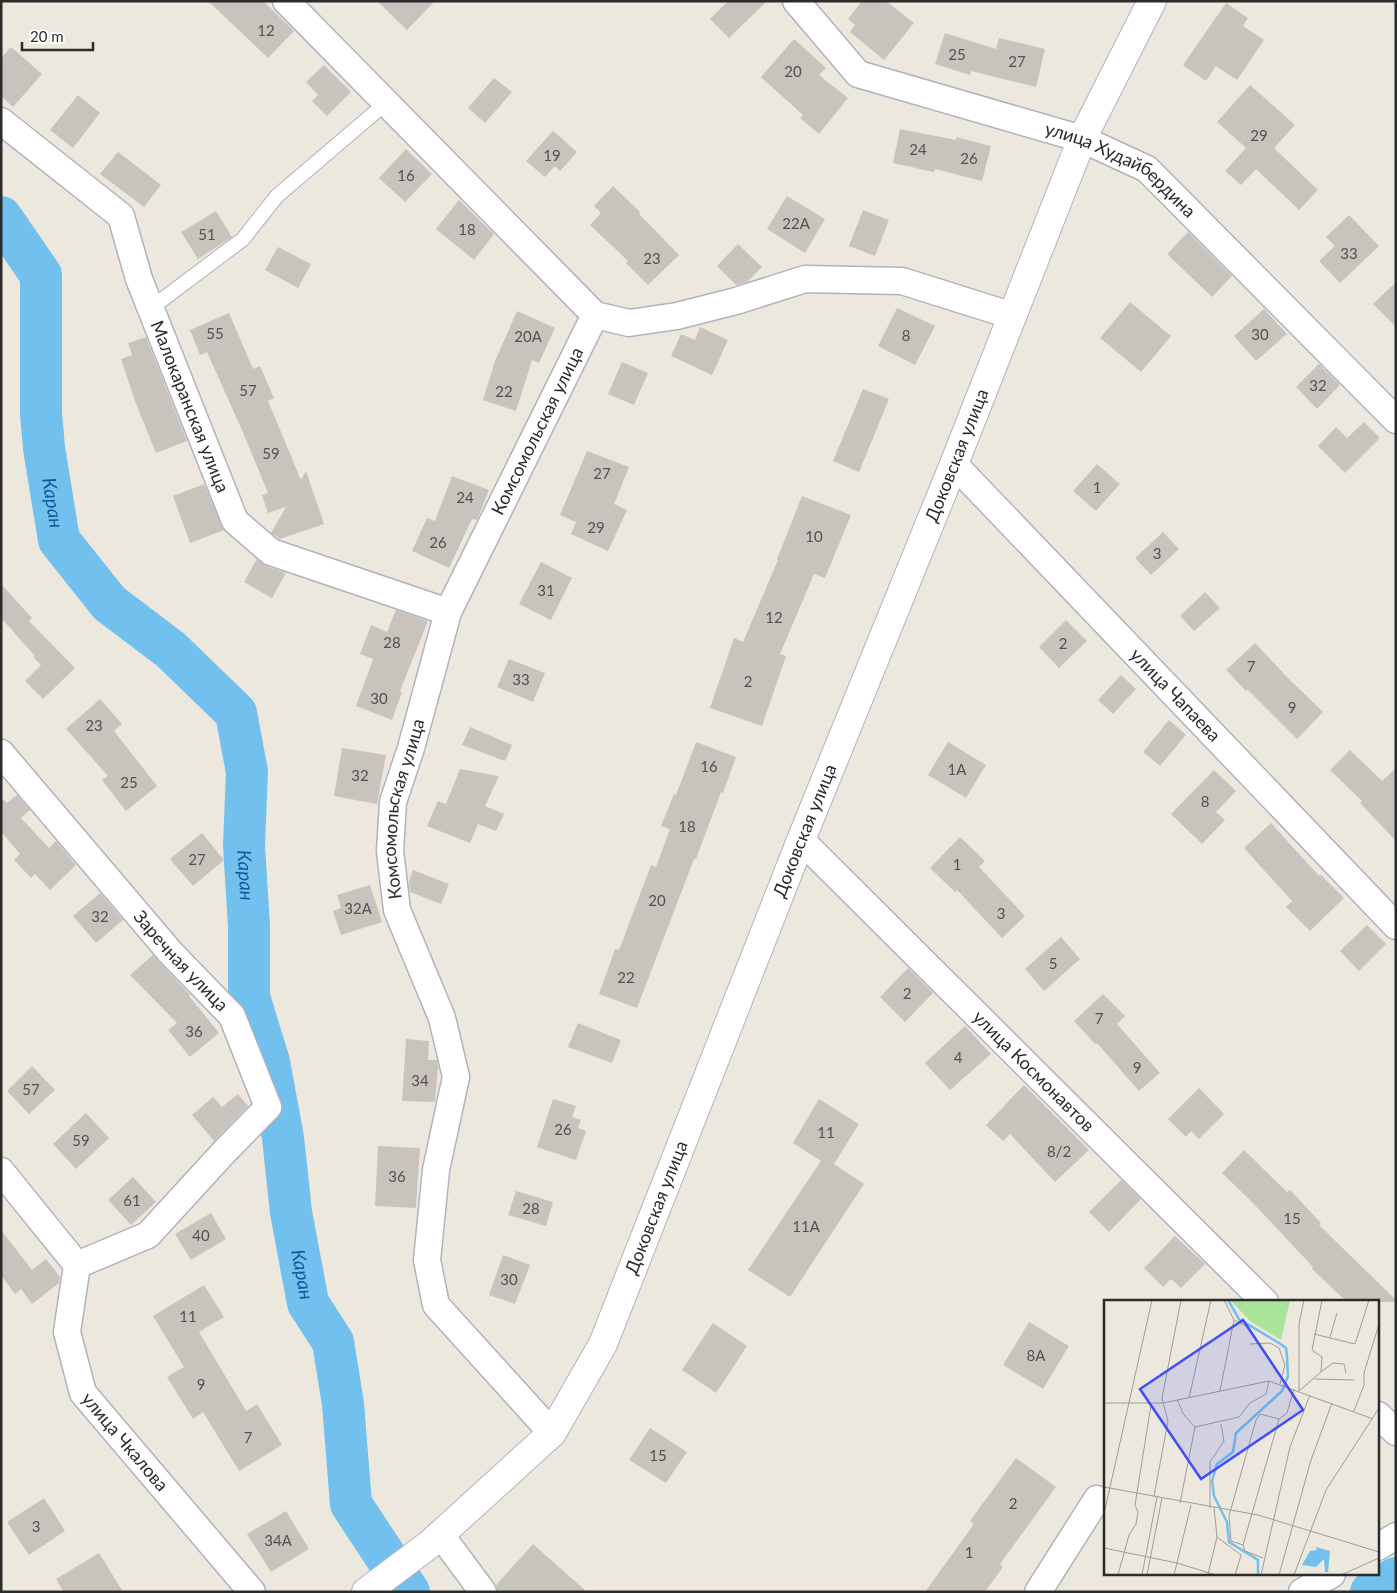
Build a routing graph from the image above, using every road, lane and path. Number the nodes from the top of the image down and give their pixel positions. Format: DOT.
graph roads {
  1 [pos="286,1"];
  2 [pos="796,1"];
  3 [pos="1152,1"];
  4 [pos="386,103"];
  5 [pos="1,121"];
  6 [pos="1082,139"];
  7 [pos="151,308"];
  8 [pos="595,315"];
  9 [pos="1013,316"];
  10 [pos="1396,420"];
  11 [pos="954,464"];
  12 [pos="448,612"];
  13 [pos="1,752"];
  14 [pos="800,840"];
  15 [pos="1396,926"];
  16 [pos="1,1171"];
  17 [pos="77,1265"];
  18 [pos="1263,1300"];
  19 [pos="1380,1417"];
  20 [pos="1396,1432"];
  21 [pos="552,1433"];
  22 [pos="1097,1499"];
  23 [pos="1396,1536"];
  24 [pos="435,1539"];
  25 [pos="1380,1546"];
  26 [pos="1329,1576"];
  27 [pos="371,1588"];
  28 [pos="252,1592"];
  29 [pos="483,1592"];
  30 [pos="1038,1592"];
  31 [pos="1302,1592"];
  1 -- 4 [label="street"];
  2 -- 6 [label="street, улица Худайбердина"];
  3 -- 6 [label="main road, Доковская улица"];
  4 -- 7 [label="lane"];
  4 -- 8 [label="street"];
  5 -- 7 [label="street, Малокаранская улица"];
  6 -- 9 [label="main road, Доковская улица"];
  6 -- 10 [label="street, улица Худайбердина"];
  7 -- 12 [label="street, Малокаранская улица"];
  8 -- 9 [label="street"];
  8 -- 12 [label="street, Комсомольская улица"];
  9 -- 11 [label="main road, Доковская улица"];
  11 -- 14 [label="main road, Доковская улица"];
  11 -- 15 [label="street, улица Чапаева"];
  12 -- 21 [label="street, Комсомольская улица"];
  13 -- 17 [label="street, Заречная улица"];
  14 -- 18 [label="street, улица Космонавтов"];
  14 -- 21 [label="main road, Доковская улица"];
  16 -- 17 [label="street"];
  17 -- 28 [label="street, улица Чкалова"];
  19 -- 20 [label="street"];
  21 -- 24 [label="main road, Доковская улица"];
  22 -- 30 [label="street"];
  23 -- 25 [label="street"];
  24 -- 27 [label="main road, Доковская улица"];
  24 -- 29 [label="street"];
  26 -- 31 [label="street"];
}
